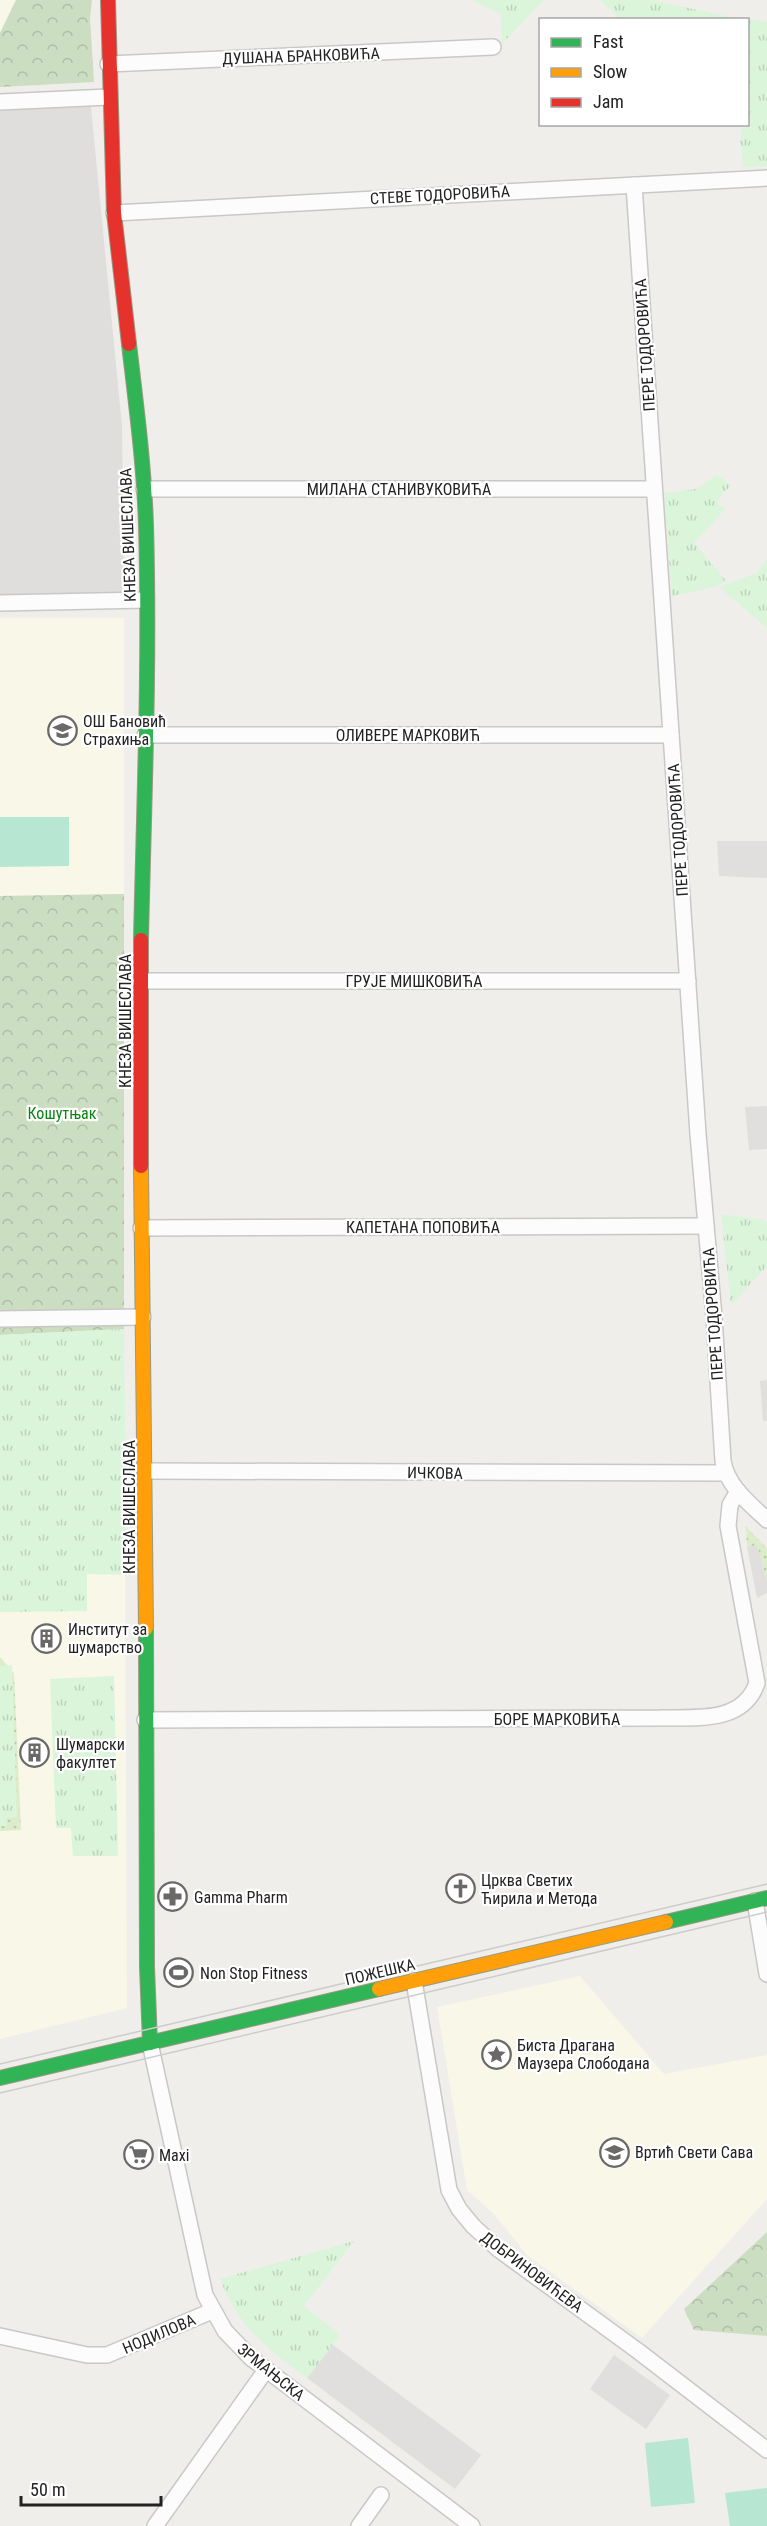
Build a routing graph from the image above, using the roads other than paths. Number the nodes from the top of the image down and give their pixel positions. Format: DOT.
graph roads {
  1 [pos="108,0"];
  2 [pos="493,47"];
  3 [pos="108,64"];
  4 [pos="109,97"];
  5 [pos="0,102"];
  6 [pos="767,178"];
  7 [pos="634,185"];
  8 [pos="114,213"];
  9 [pos="144,489"];
  10 [pos="654,489"];
  11 [pos="146,600"];
  12 [pos="0,603"];
  13 [pos="145,735"];
  14 [pos="671,735"];
  15 [pos="141,981"];
  16 [pos="688,981"];
  17 [pos="706,1226"];
  18 [pos="141,1228"];
  19 [pos="143,1317"];
  20 [pos="0,1319"];
  21 [pos="146,1471"];
  22 [pos="725,1473"];
  23 [pos="738,1491"];
  24 [pos="767,1520"];
  25 [pos="146,1720"];
  26 [pos="761,1900"];
  27 [pos="767,1974"];
  28 [pos="414,1981"];
  29 [pos="150,2043"];
  30 [pos="0,2079"];
  31 [pos="212,2311"];
  32 [pos="0,2336"];
  33 [pos="266,2370"];
  34 [pos="767,2450"];
  35 [pos="381,2495"];
  36 [pos="155,2526"];
  37 [pos="359,2526"];
  38 [pos="472,2526"];
  1 -- 3 [label="street, КНЕЗА ВИШЕСЛАВА"];
  2 -- 3 [label="street, ДУШАНА БРАНКОВИЋА"];
  3 -- 4 [label="street, КНЕЗА ВИШЕСЛАВА"];
  4 -- 5 [label="street"];
  4 -- 8 [label="street, КНЕЗА ВИШЕСЛАВА"];
  6 -- 7 [label="street, СТЕВЕ ТОДОРОВИЋА"];
  7 -- 8 [label="street, СТЕВЕ ТОДОРОВИЋА"];
  7 -- 10 [label="street, ПЕРЕ ТОДОРОВИЋА"];
  8 -- 9 [label="street, КНЕЗА ВИШЕСЛАВА"];
  9 -- 10 [label="street, МИЛАНА СТАНИВУКОВИЋА"];
  9 -- 11 [label="street, КНЕЗА ВИШЕСЛАВА"];
  10 -- 14 [label="street, ПЕРЕ ТОДОРОВИЋА"];
  11 -- 12 [label="street"];
  11 -- 13 [label="street, КНЕЗА ВИШЕСЛАВА"];
  13 -- 14 [label="street, ОЛИВЕРЕ МАРКОВИЋ"];
  13 -- 15 [label="street, КНЕЗА ВИШЕСЛАВА"];
  14 -- 16 [label="street, ПЕРЕ ТОДОРОВИЋА"];
  15 -- 16 [label="street, ГРУЈЕ МИШКОВИЋА"];
  15 -- 18 [label="street, КНЕЗА ВИШЕСЛАВА"];
  16 -- 17 [label="street, ПЕРЕ ТОДОРОВИЋА"];
  17 -- 18 [label="street, КАПЕТАНА ПОПОВИЋА"];
  17 -- 22 [label="street, ПЕРЕ ТОДОРОВИЋА"];
  18 -- 19 [label="street, КНЕЗА ВИШЕСЛАВА"];
  19 -- 20 [label="street"];
  19 -- 21 [label="street, КНЕЗА ВИШЕСЛАВА"];
  21 -- 22 [label="street, ИЧКОВА"];
  21 -- 25 [label="street, КНЕЗА ВИШЕСЛАВА"];
  22 -- 23 [label="street"];
  23 -- 24 [label="street"];
  23 -- 25 [label="street, БОРЕ МАРКОВИЋА"];
  25 -- 29 [label="street, КНЕЗА ВИШЕСЛАВА"];
  26 -- 27 [label="street"];
  26 -- 28 [label="street, ПОЖЕШКА"];
  28 -- 29 [label="street, ПОЖЕШКА"];
  28 -- 34 [label="street, ДОБРИНОВИЋЕВА"];
  29 -- 30 [label="street, ПОЖЕШКА"];
  29 -- 31 [label="street, ЗРМАЊСКА"];
  31 -- 32 [label="street, НОДИЛОВА"];
  31 -- 33 [label="street, ЗРМАЊСКА"];
  33 -- 36 [label="street"];
  33 -- 38 [label="street, ЗРМАЊСКА"];
  35 -- 37 [label="street"];
}
